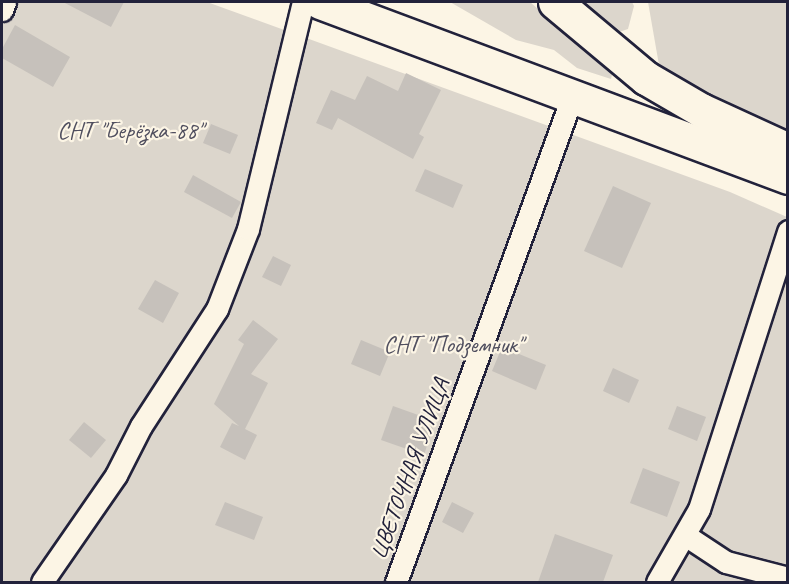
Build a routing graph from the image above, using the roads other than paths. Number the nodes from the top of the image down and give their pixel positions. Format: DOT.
graph roads {
  1 [pos="6,2"];
  2 [pos="303,2"];
  3 [pos="320,2"];
  4 [pos="555,2"];
  5 [pos="2,10"];
  6 [pos="572,97"];
  7 [pos="788,150"];
  8 [pos="788,177"];
  9 [pos="788,231"];
  10 [pos="685,535"];
  11 [pos="788,579"];
  12 [pos="42,582"];
  13 [pos="396,582"];
  14 [pos="657,582"];
  1 -- 5 [label="street"];
  2 -- 12 [label="street"];
  3 -- 6 [label="main road"];
  4 -- 7 [label="main road"];
  6 -- 8 [label="main road"];
  6 -- 13 [label="street, ЦВЕТОЧНАЯ УЛИЦА"];
  9 -- 10 [label="street"];
  10 -- 11 [label="street"];
  10 -- 14 [label="street"];
}
